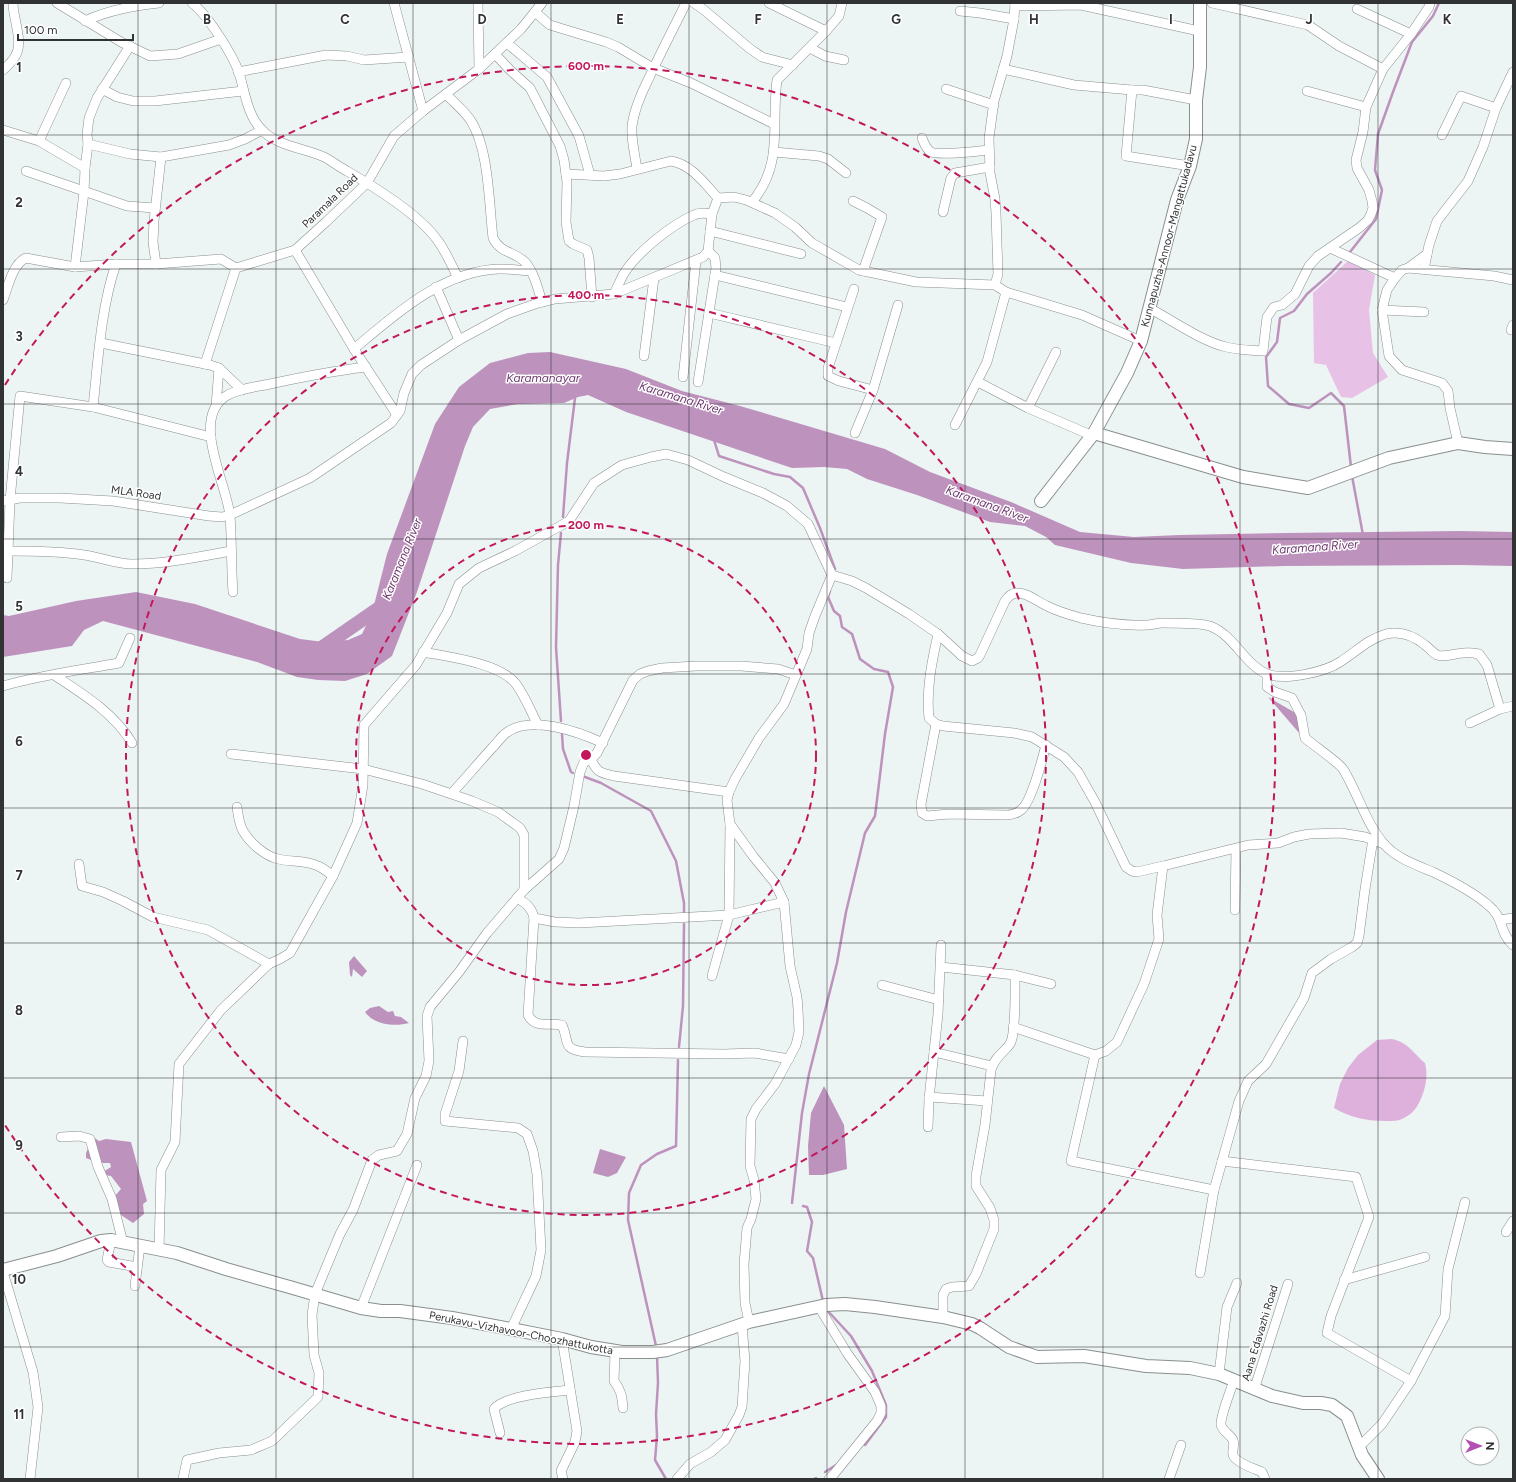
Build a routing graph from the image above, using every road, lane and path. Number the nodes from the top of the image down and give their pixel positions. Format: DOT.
graph roads {
  1 [pos="13,3"];
  2 [pos="57,3"];
  3 [pos="159,3"];
  4 [pos="192,3"];
  5 [pos="394,3"];
  6 [pos="478,3"];
  7 [pos="542,3"];
  8 [pos="686,3"];
  9 [pos="694,3"];
  10 [pos="769,3"];
  11 [pos="842,3"];
  12 [pos="1200,3"];
  13 [pos="1212,3"];
  14 [pos="1430,3"];
  15 [pos="1015,4"];
  16 [pos="1357,9"];
  17 [pos="960,11"];
  18 [pos="536,12"];
  19 [pos="1014,19"];
  20 [pos="85,21"];
  21 [pos="826,31"];
  22 [pos="1200,32"];
  23 [pos="1411,34"];
  24 [pos="221,39"];
  25 [pos="507,43"];
  26 [pos="130,46"];
  27 [pos="810,48"];
  28 [pos="495,54"];
  29 [pos="409,57"];
  30 [pos="844,60"];
  31 [pos="793,65"];
  32 [pos="653,68"];
  33 [pos="479,69"];
  34 [pos="1003,69"];
  35 [pos="1383,69"];
  36 [pos="3,70"];
  37 [pos="238,72"];
  38 [pos="1513,72"];
  39 [pos="66,83"];
  40 [pos="102,89"];
  41 [pos="946,89"];
  42 [pos="1132,90"];
  43 [pos="243,91"];
  44 [pos="1307,91"];
  45 [pos="446,94"];
  46 [pos="1196,100"];
  47 [pos="994,105"];
  48 [pos="1366,107"];
  49 [pos="1496,108"];
  50 [pos="423,111"];
  51 [pos="774,124"];
  52 [pos="3,130"];
  53 [pos="262,130"];
  54 [pos="1442,135"];
  55 [pos="922,138"];
  56 [pos="39,141"];
  57 [pos="88,144"];
  58 [pos="989,150"];
  59 [pos="774,152"];
  60 [pos="161,157"];
  61 [pos="1190,166"];
  62 [pos="990,167"];
  63 [pos="85,168"];
  64 [pos="637,169"];
  65 [pos="26,171"];
  66 [pos="846,173"];
  67 [pos="566,174"];
  68 [pos="590,176"];
  69 [pos="367,183"];
  70 [pos="84,192"];
  71 [pos="718,198"];
  72 [pos="852,201"];
  73 [pos="752,202"];
  74 [pos="155,208"];
  75 [pos="943,212"];
  76 [pos="712,214"];
  77 [pos="710,231"];
  78 [pos="1330,248"];
  79 [pos="295,250"];
  80 [pos="708,251"];
  81 [pos="801,254"];
  82 [pos="1427,254"];
  83 [pos="696,261"];
  84 [pos="116,264"];
  85 [pos="156,264"];
  86 [pos="75,267"];
  87 [pos="236,268"];
  88 [pos="1408,268"];
  89 [pos="1424,269"];
  90 [pos="530,271"];
  91 [pos="863,271"];
  92 [pos="715,275"];
  93 [pos="458,278"];
  94 [pos="654,278"];
  95 [pos="1394,278"];
  96 [pos="1513,280"];
  97 [pos="995,285"];
  98 [pos="436,287"];
  99 [pos="854,289"];
  100 [pos="1006,292"];
  101 [pos="614,294"];
  102 [pos="592,297"];
  103 [pos="3,300"];
  104 [pos="542,302"];
  105 [pos="898,305"];
  106 [pos="848,307"];
  107 [pos="1149,308"];
  108 [pos="1382,310"];
  109 [pos="1424,312"];
  110 [pos="709,313"];
  111 [pos="459,340"];
  112 [pos="1141,341"];
  113 [pos="101,343"];
  114 [pos="836,343"];
  115 [pos="354,348"];
  116 [pos="1056,352"];
  117 [pos="644,356"];
  118 [pos="205,364"];
  119 [pos="366,366"];
  120 [pos="219,368"];
  121 [pos="683,377"];
  122 [pos="698,382"];
  123 [pos="978,382"];
  124 [pos="242,390"];
  125 [pos="873,390"];
  126 [pos="216,406"];
  127 [pos="93,407"];
  128 [pos="1028,408"];
  129 [pos="397,415"];
  130 [pos="955,425"];
  131 [pos="855,433"];
  132 [pos="1094,435"];
  133 [pos="210,437"];
  134 [pos="1458,443"];
  135 [pos="1513,449"];
  136 [pos="6,500"];
  137 [pos="1041,501"];
  138 [pos="230,515"];
  139 [pos="8,551"];
  140 [pos="231,551"];
  141 [pos="832,575"];
  142 [pos="7,578"];
  143 [pos="233,592"];
  144 [pos="938,634"];
  145 [pos="130,638"];
  146 [pos="423,652"];
  147 [pos="1267,674"];
  148 [pos="54,675"];
  149 [pos="796,675"];
  150 [pos="3,686"];
  151 [pos="1513,706"];
  152 [pos="1500,710"];
  153 [pos="1470,723"];
  154 [pos="936,724"];
  155 [pos="538,725"];
  156 [pos="132,743"];
  157 [pos="603,743"];
  158 [pos="1046,745"];
  159 [pos="231,754"];
  160 [pos="591,759"];
  161 [pos="363,769"];
  162 [pos="729,792"];
  163 [pos="452,794"];
  164 [pos="237,807"];
  165 [pos="730,824"];
  166 [pos="1373,839"];
  167 [pos="1384,844"];
  168 [pos="1236,848"];
  169 [pos="79,864"];
  170 [pos="1163,866"];
  171 [pos="333,876"];
  172 [pos="524,890"];
  173 [pos="517,898"];
  174 [pos="784,902"];
  175 [pos="1235,910"];
  176 [pos="729,915"];
  177 [pos="534,918"];
  178 [pos="1513,918"];
  179 [pos="1500,920"];
  180 [pos="942,945"];
  181 [pos="1513,946"];
  182 [pos="269,964"];
  183 [pos="941,967"];
  184 [pos="1015,975"];
  185 [pos="712,976"];
  186 [pos="1051,984"];
  187 [pos="882,985"];
  188 [pos="939,1000"];
  189 [pos="1013,1027"];
  190 [pos="463,1041"];
  191 [pos="934,1052"];
  192 [pos="1095,1055"];
  193 [pos="789,1059"];
  194 [pos="992,1066"];
  195 [pos="929,1097"];
  196 [pos="987,1101"];
  197 [pos="928,1127"];
  198 [pos="61,1137"];
  199 [pos="1222,1161"];
  200 [pos="417,1165"];
  201 [pos="1214,1190"];
  202 [pos="1465,1202"];
  203 [pos="1513,1221"];
  204 [pos="1506,1232"];
  205 [pos="111,1240"];
  206 [pos="123,1243"];
  207 [pos="140,1246"];
  208 [pos="159,1250"];
  209 [pos="1425,1256"];
  210 [pos="137,1267"];
  211 [pos="3,1271"];
  212 [pos="1200,1274"];
  213 [pos="1344,1280"];
  214 [pos="1237,1283"];
  215 [pos="1288,1284"];
  216 [pos="135,1286"];
  217 [pos="315,1294"];
  218 [pos="819,1307"];
  219 [pos="361,1308"];
  220 [pos="943,1317"];
  221 [pos="746,1324"];
  222 [pos="511,1328"];
  223 [pos="562,1339"];
  224 [pos="615,1352"];
  225 [pos="1219,1374"];
  226 [pos="1234,1380"];
  227 [pos="1411,1381"];
  228 [pos="570,1390"];
  229 [pos="1254,1390"];
  230 [pos="623,1408"];
  231 [pos="500,1433"];
  232 [pos="1181,1444"];
  233 [pos="1359,1447"];
  234 [pos="30,1479"];
  235 [pos="184,1479"];
  236 [pos="563,1479"];
  237 [pos="676,1479"];
  238 [pos="828,1479"];
  239 [pos="1169,1479"];
  240 [pos="1265,1479"];
  241 [pos="1378,1479"];
  1 -- 36 [label="street"];
  2 -- 20 [label="street"];
  3 -- 20 [label="street"];
  4 -- 24 [label="street"];
  5 -- 29 [label="street"];
  6 -- 33 [label="street"];
  7 -- 18 [label="street, Paramala Road"];
  8 -- 32 [label="street"];
  9 -- 31 [label="street"];
  10 -- 21 [label="street"];
  11 -- 21 [label="street"];
  12 -- 22 [label="street, Kunnapuzha-Annoor-Mangattukadavu"];
  13 -- 35 [label="street"];
  14 -- 23 [label="street"];
  15 -- 19 [label="street"];
  15 -- 22 [label="street"];
  16 -- 23 [label="street"];
  17 -- 19 [label="street"];
  18 -- 25 [label="street, Paramala Road"];
  18 -- 32 [label="street"];
  19 -- 34 [label="street"];
  20 -- 26 [label="street"];
  21 -- 27 [label="street"];
  22 -- 46 [label="street, Kunnapuzha-Annoor-Mangattukadavu"];
  23 -- 35 [label="street"];
  24 -- 26 [label="street"];
  24 -- 37 [label="street"];
  25 -- 28 [label="street, Paramala Road"];
  25 -- 68 [label="street"];
  26 -- 40 [label="street"];
  27 -- 30 [label="street"];
  27 -- 31 [label="street"];
  28 -- 33 [label="street, Paramala Road"];
  28 -- 67 [label="street"];
  29 -- 37 [label="street"];
  29 -- 50 [label="street"];
  31 -- 51 [label="street"];
  32 -- 51 [label="street"];
  32 -- 64 [label="street"];
  33 -- 45 [label="street, Paramala Road"];
  34 -- 42 [label="street"];
  34 -- 47 [label="street"];
  35 -- 48 [label="street"];
  37 -- 43 [label="street"];
  38 -- 49 [label="street"];
  39 -- 56 [label="street"];
  40 -- 43 [label="street"];
  40 -- 57 [label="street"];
  41 -- 47 [label="street"];
  42 -- 46 [label="street"];
  42 -- 61 [label="street"];
  43 -- 53 [label="street"];
  44 -- 48 [label="street"];
  45 -- 50 [label="street, Paramala Road"];
  45 -- 90 [label="street"];
  46 -- 61 [label="street, Kunnapuzha-Annoor-Mangattukadavu"];
  47 -- 58 [label="street"];
  48 -- 78 [label="street"];
  49 -- 54 [label="street"];
  49 -- 82 [label="street"];
  50 -- 69 [label="street, Paramala Road"];
  51 -- 59 [label="street"];
  52 -- 56 [label="street"];
  53 -- 60 [label="street"];
  53 -- 69 [label="street"];
  55 -- 58 [label="street"];
  56 -- 63 [label="street"];
  57 -- 60 [label="street"];
  57 -- 63 [label="street"];
  58 -- 62 [label="street"];
  59 -- 66 [label="street"];
  59 -- 73 [label="street"];
  60 -- 74 [label="street"];
  61 -- 107 [label="street, Kunnapuzha-Annoor-Mangattukadavu"];
  62 -- 75 [label="street"];
  62 -- 97 [label="street"];
  63 -- 70 [label="street"];
  64 -- 68 [label="street"];
  64 -- 71 [label="street"];
  65 -- 70 [label="street"];
  67 -- 68 [label="street"];
  67 -- 102 [label="street"];
  69 -- 79 [label="street, Paramala Road"];
  69 -- 93 [label="street"];
  70 -- 74 [label="street"];
  70 -- 86 [label="street"];
  71 -- 73 [label="street"];
  71 -- 76 [label="street"];
  72 -- 91 [label="street"];
  73 -- 91 [label="street"];
  74 -- 85 [label="street"];
  76 -- 77 [label="street"];
  76 -- 101 [label="street"];
  77 -- 80 [label="street"];
  77 -- 81 [label="street"];
  78 -- 95 [label="street"];
  78 -- 107 [label="street"];
  79 -- 87 [label="street, Paramala Road"];
  79 -- 115 [label="street"];
  80 -- 83 [label="street"];
  80 -- 92 [label="street"];
  82 -- 88 [label="street"];
  82 -- 89 [label="street"];
  83 -- 94 [label="street"];
  83 -- 121 [label="street"];
  84 -- 85 [label="street"];
  84 -- 86 [label="street"];
  84 -- 113 [label="street"];
  85 -- 87 [label="street"];
  86 -- 103 [label="street"];
  87 -- 118 [label="street"];
  88 -- 89 [label="street"];
  88 -- 95 [label="street"];
  89 -- 96 [label="street"];
  90 -- 93 [label="street"];
  90 -- 104 [label="street"];
  91 -- 97 [label="street"];
  92 -- 106 [label="street"];
  92 -- 110 [label="street"];
  93 -- 98 [label="street"];
  94 -- 101 [label="street"];
  94 -- 117 [label="street"];
  95 -- 108 [label="street"];
  97 -- 100 [label="street"];
  98 -- 111 [label="street"];
  98 -- 115 [label="street"];
  99 -- 106 [label="street"];
  100 -- 112 [label="street"];
  100 -- 123 [label="street"];
  101 -- 102 [label="street"];
  102 -- 104 [label="street"];
  104 -- 111 [label="street"];
  105 -- 125 [label="street"];
  106 -- 114 [label="street"];
  107 -- 112 [label="street, Kunnapuzha-Annoor-Mangattukadavu"];
  108 -- 109 [label="street"];
  108 -- 134 [label="street"];
  110 -- 114 [label="street"];
  110 -- 122 [label="street"];
  111 -- 129 [label="street"];
  112 -- 132 [label="street, Kunnapuzha-Annoor-Mangattukadavu"];
  113 -- 118 [label="street"];
  113 -- 127 [label="street"];
  114 -- 125 [label="street"];
  115 -- 119 [label="street"];
  116 -- 128 [label="street"];
  118 -- 120 [label="street"];
  119 -- 124 [label="street"];
  119 -- 129 [label="street"];
  120 -- 124 [label="street"];
  120 -- 126 [label="street"];
  123 -- 128 [label="street"];
  123 -- 130 [label="street"];
  124 -- 126 [label="street"];
  125 -- 131 [label="street"];
  126 -- 133 [label="street"];
  127 -- 133 [label="street"];
  127 -- 136 [label="street"];
  128 -- 132 [label="street"];
  129 -- 138 [label="street, MLA Road"];
  132 -- 134 [label="street"];
  132 -- 137 [label="street, Kunnapuzha-Annoor-Mangattukadavu"];
  133 -- 138 [label="street"];
  134 -- 135 [label="street"];
  136 -- 138 [label="street, MLA Road"];
  136 -- 139 [label="street"];
  138 -- 140 [label="street"];
  139 -- 140 [label="street"];
  139 -- 142 [label="street"];
  140 -- 143 [label="street"];
  141 -- 144 [label="street"];
  141 -- 146 [label="street"];
  141 -- 149 [label="street"];
  144 -- 147 [label="street"];
  144 -- 154 [label="street"];
  145 -- 148 [label="street"];
  146 -- 155 [label="street"];
  146 -- 161 [label="street"];
  147 -- 152 [label="street"];
  147 -- 167 [label="street"];
  148 -- 150 [label="street"];
  148 -- 156 [label="street"];
  149 -- 157 [label="street"];
  149 -- 162 [label="street"];
  151 -- 152 [label="street"];
  152 -- 153 [label="street"];
  154 -- 158 [label="street"];
  154 -- 158 [label="street"];
  155 -- 157 [label="street"];
  155 -- 163 [label="street"];
  157 -- 160 [label="street"];
  158 -- 170 [label="street"];
  159 -- 161 [label="street"];
  160 -- 162 [label="street"];
  160 -- 172 [label="street"];
  161 -- 163 [label="street"];
  161 -- 171 [label="street"];
  162 -- 165 [label="street"];
  163 -- 172 [label="street"];
  164 -- 171 [label="street"];
  165 -- 174 [label="street"];
  165 -- 176 [label="street"];
  166 -- 167 [label="street"];
  166 -- 168 [label="street"];
  166 -- 199 [label="street"];
  167 -- 179 [label="street"];
  168 -- 170 [label="street"];
  168 -- 175 [label="street"];
  169 -- 182 [label="street"];
  170 -- 192 [label="street"];
  171 -- 182 [label="street"];
  172 -- 173 [label="street"];
  173 -- 177 [label="street"];
  173 -- 217 [label="street"];
  174 -- 176 [label="street"];
  174 -- 193 [label="street"];
  176 -- 177 [label="street"];
  176 -- 185 [label="street"];
  177 -- 193 [label="street"];
  178 -- 179 [label="street"];
  179 -- 181 [label="street"];
  180 -- 183 [label="street"];
  182 -- 208 [label="street"];
  183 -- 184 [label="street"];
  183 -- 188 [label="street"];
  184 -- 186 [label="street"];
  184 -- 189 [label="street"];
  187 -- 188 [label="street"];
  188 -- 191 [label="street"];
  189 -- 192 [label="street"];
  189 -- 194 [label="street"];
  190 -- 222 [label="street"];
  191 -- 194 [label="street"];
  191 -- 195 [label="street"];
  192 -- 201 [label="street"];
  193 -- 221 [label="street"];
  194 -- 196 [label="street"];
  195 -- 196 [label="street"];
  195 -- 197 [label="street"];
  196 -- 220 [label="street"];
  198 -- 206 [label="street"];
  199 -- 201 [label="street"];
  199 -- 213 [label="street"];
  200 -- 219 [label="street"];
  201 -- 212 [label="street"];
  202 -- 227 [label="street"];
  203 -- 204 [label="street"];
  205 -- 206 [label="street, Perukavu-Vizhavoor-Choozhattukotta"];
  205 -- 210 [label="street"];
  205 -- 211 [label="street"];
  206 -- 207 [label="street, Perukavu-Vizhavoor-Choozhattukotta"];
  207 -- 208 [label="street, Perukavu-Vizhavoor-Choozhattukotta"];
  207 -- 210 [label="street"];
  208 -- 217 [label="street, Perukavu-Vizhavoor-Choozhattukotta"];
  209 -- 213 [label="street"];
  210 -- 216 [label="street"];
  211 -- 234 [label="street"];
  213 -- 227 [label="street"];
  214 -- 225 [label="street"];
  215 -- 229 [label="street, Aana Edavazhi Road"];
  217 -- 219 [label="street, Perukavu-Vizhavoor-Choozhattukotta"];
  217 -- 235 [label="street"];
  218 -- 220 [label="street, Perukavu-Vizhavoor-Choozhattukotta"];
  218 -- 221 [label="street, Perukavu-Vizhavoor-Choozhattukotta"];
  218 -- 238 [label="street"];
  219 -- 222 [label="street, Perukavu-Vizhavoor-Choozhattukotta"];
  220 -- 225 [label="street, Perukavu-Vizhavoor-Choozhattukotta"];
  221 -- 224 [label="street, Perukavu-Vizhavoor-Choozhattukotta"];
  221 -- 237 [label="street"];
  222 -- 223 [label="street, Perukavu-Vizhavoor-Choozhattukotta"];
  223 -- 224 [label="street, Perukavu-Vizhavoor-Choozhattukotta"];
  223 -- 228 [label="street"];
  224 -- 230 [label="street"];
  225 -- 226 [label="street, Perukavu-Vizhavoor-Choozhattukotta"];
  226 -- 229 [label="street, Perukavu-Vizhavoor-Choozhattukotta"];
  226 -- 240 [label="street"];
  227 -- 233 [label="street"];
  228 -- 231 [label="street"];
  228 -- 236 [label="street"];
  229 -- 233 [label="street, Perukavu-Vizhavoor-Choozhattukotta"];
  232 -- 239 [label="street"];
  233 -- 241 [label="street, Perukavu-Vizhavoor-Choozhattukotta"];
}
